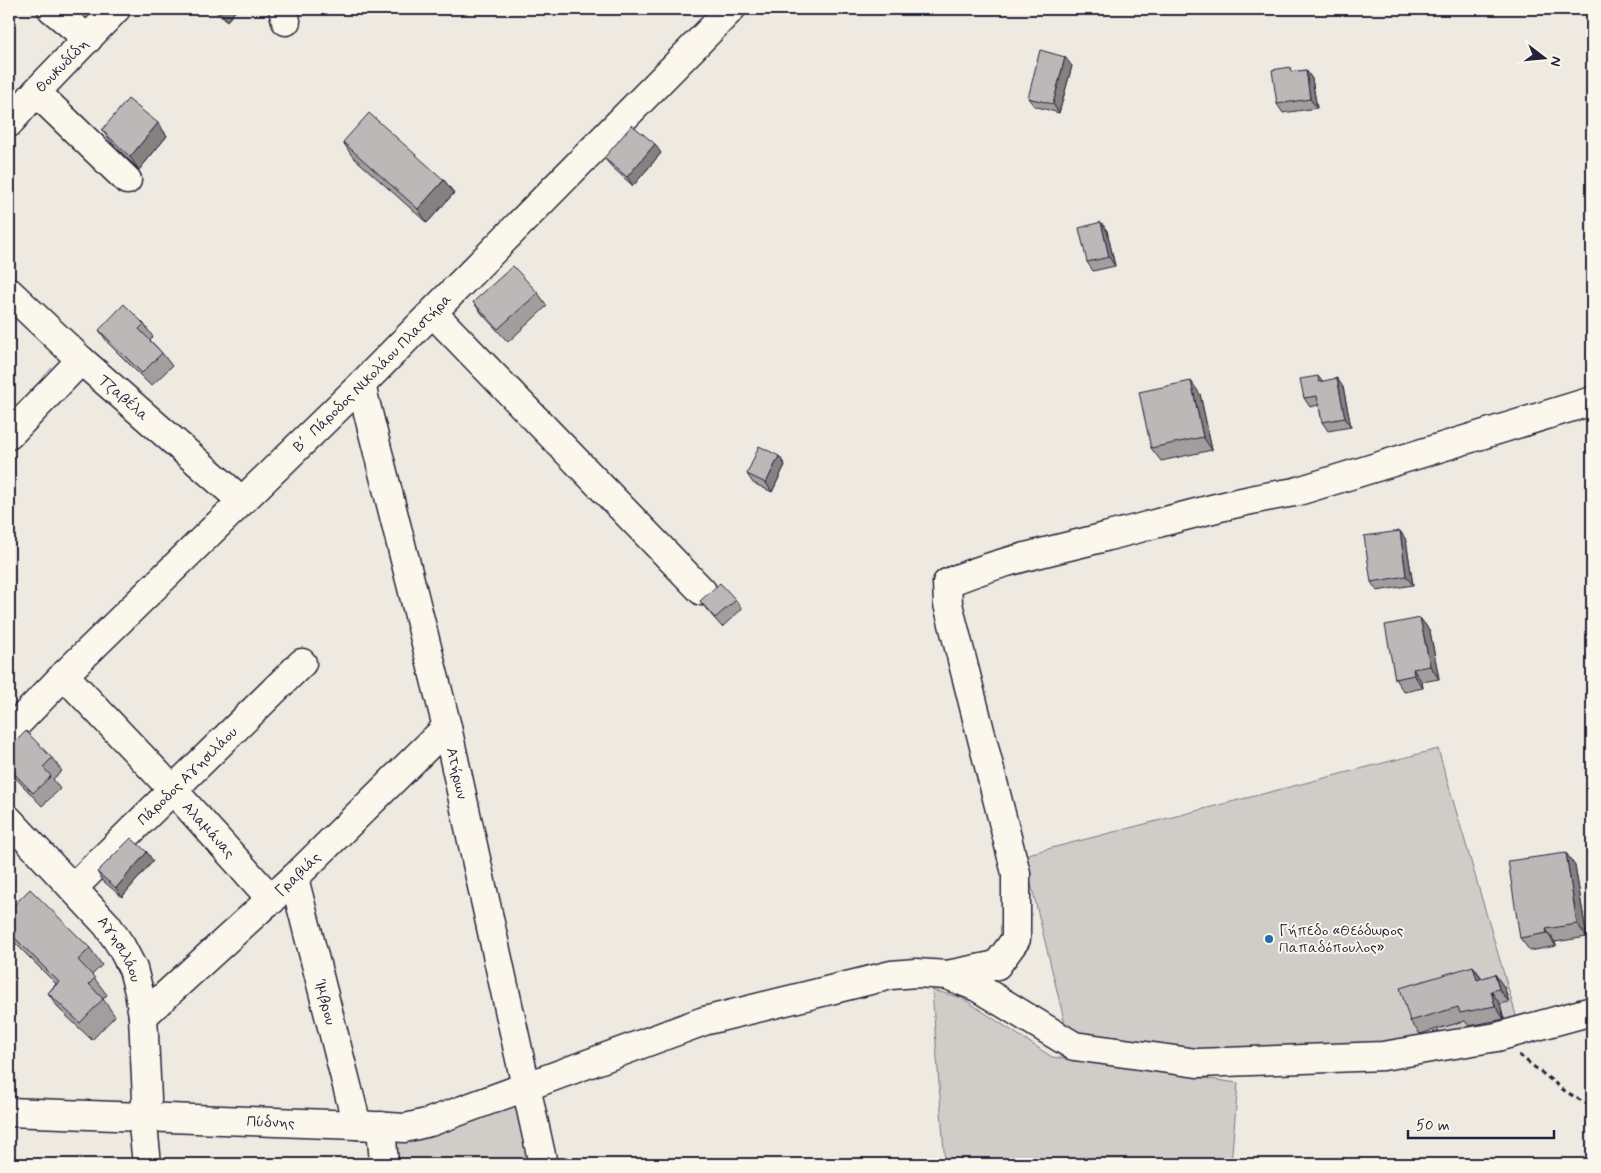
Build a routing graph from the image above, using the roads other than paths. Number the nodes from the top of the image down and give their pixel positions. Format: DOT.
graph roads {
  1 [pos="52,9"];
  2 [pos="116,9"];
  3 [pos="731,9"];
  4 [pos="88,39"];
  5 [pos="36,92"];
  6 [pos="9,123"];
  7 [pos="127,180"];
  8 [pos="9,292"];
  9 [pos="433,313"];
  10 [pos="81,360"];
  11 [pos="361,386"];
  12 [pos="1592,401"];
  13 [pos="9,435"];
  14 [pos="242,501"];
  15 [pos="702,591"];
  16 [pos="302,663"];
  17 [pos="64,675"];
  18 [pos="447,727"];
  19 [pos="9,732"];
  20 [pos="174,790"];
  21 [pos="9,820"];
  22 [pos="294,878"];
  23 [pos="73,888"];
  24 [pos="272,900"];
  25 [pos="947,975"];
  26 [pos="1592,1011"];
  27 [pos="144,1016"];
  28 [pos="527,1085"];
  29 [pos="9,1112"];
  30 [pos="142,1116"];
  31 [pos="369,1126"];
  32 [pos="147,1164"];
  33 [pos="384,1164"];
  34 [pos="544,1164"];
  1 -- 4 [label="street"];
  2 -- 4 [label="street, Θουκυδίδη"];
  3 -- 9 [label="street, Β΄ Πάροδος Νικολάου Πλαστήρα"];
  4 -- 5 [label="street, Θουκυδίδη"];
  5 -- 6 [label="street, Θουκυδίδη"];
  5 -- 7 [label="street"];
  8 -- 10 [label="street, Τζαβέλα"];
  9 -- 11 [label="street, Β΄ Πάροδος Νικολάου Πλαστήρα"];
  9 -- 15 [label="street"];
  10 -- 13 [label="street"];
  10 -- 14 [label="street, Τζαβέλα"];
  11 -- 14 [label="street, Β΄ Πάροδος Νικολάου Πλαστήρα"];
  11 -- 18 [label="street, Ατήρων"];
  12 -- 25 [label="street"];
  14 -- 17 [label="street, Β΄ Πάροδος Νικολάου Πλαστήρα"];
  16 -- 20 [label="street, Πάροδος Αγησιλάου"];
  17 -- 19 [label="street, Β΄ Πάροδος Νικολάου Πλαστήρα"];
  17 -- 20 [label="street, Αλαμάνας"];
  18 -- 22 [label="street, Γραβιάς"];
  18 -- 28 [label="street, Ατήρων"];
  20 -- 23 [label="street, Πάροδος Αγησιλάου"];
  20 -- 24 [label="street, Αλαμάνας"];
  21 -- 23 [label="street, Αγησιλάου"];
  22 -- 24 [label="street, Γραβιάς"];
  22 -- 31 [label="street, Ίμβρου"];
  23 -- 27 [label="street, Αγησιλάου"];
  24 -- 27 [label="street, Γραβιάς"];
  25 -- 26 [label="street"];
  25 -- 28 [label="street, Πύδνης"];
  27 -- 30 [label="street, Αγησιλάου"];
  28 -- 31 [label="street, Πύδνης"];
  28 -- 34 [label="street, Ατήρων"];
  29 -- 30 [label="street, Πύδνης"];
  30 -- 31 [label="street, Πύδνης"];
  30 -- 32 [label="street, Αγησιλάου"];
  31 -- 33 [label="street, Ίμβρου"];
}
